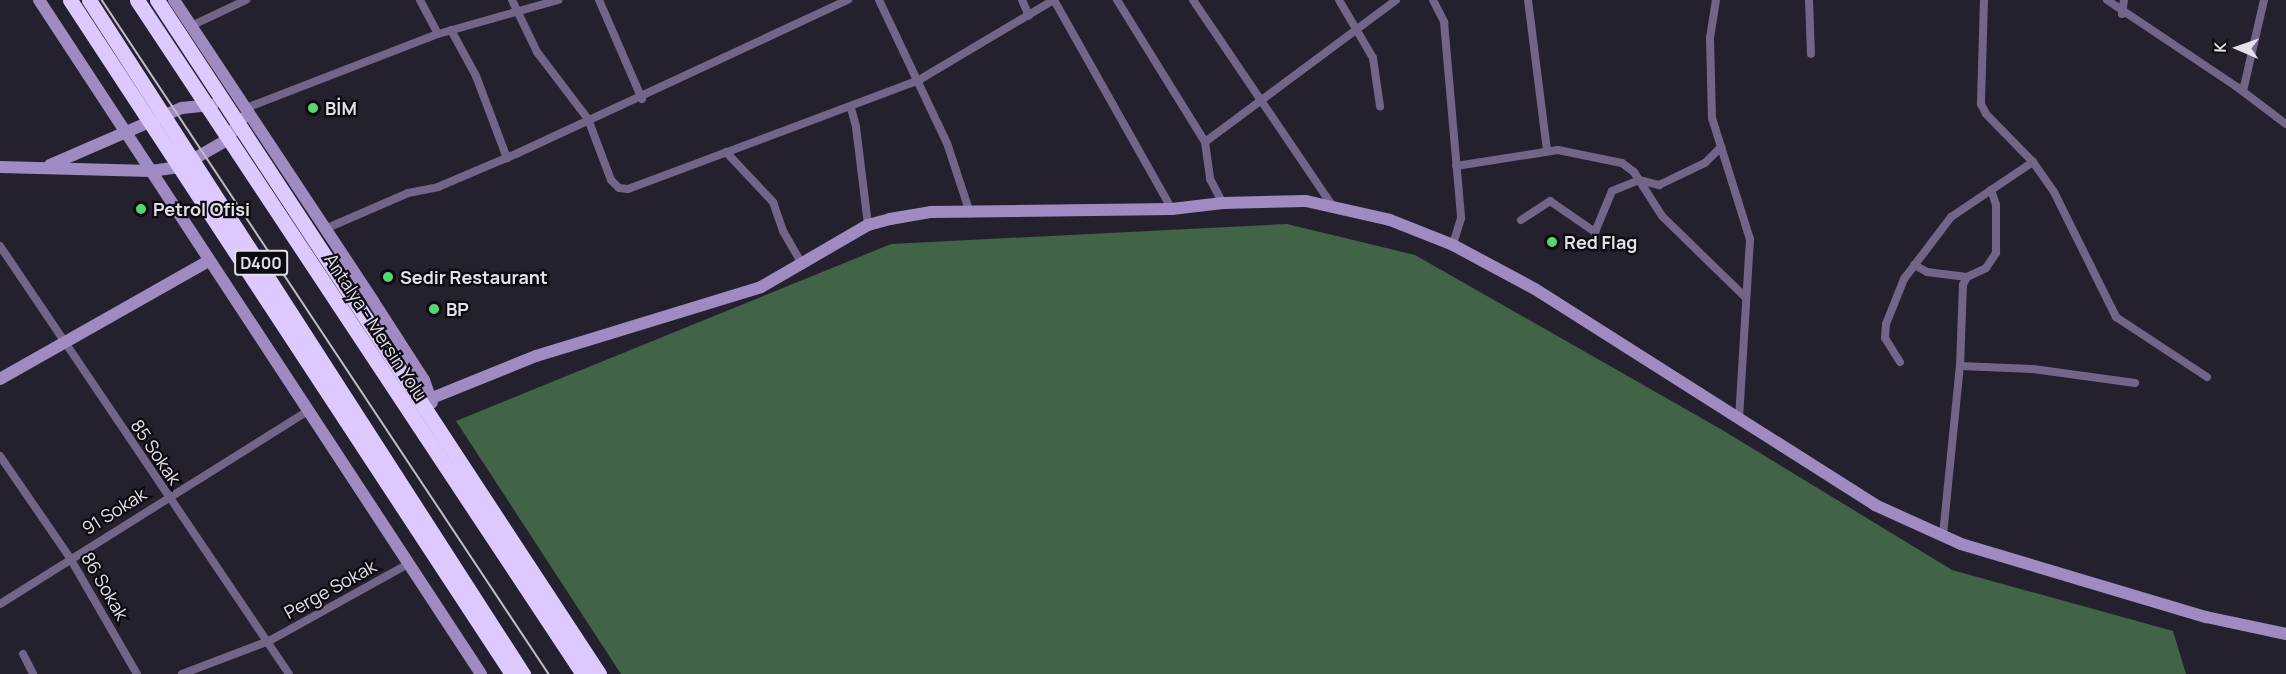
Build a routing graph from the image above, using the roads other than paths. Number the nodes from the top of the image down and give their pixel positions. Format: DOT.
graph roads {
  1 [pos="39,0"];
  2 [pos="70,0"];
  3 [pos="89,0"];
  4 [pos="137,0"];
  5 [pos="157,0"];
  6 [pos="174,0"];
  7 [pos="246,0"];
  8 [pos="420,0"];
  9 [pos="512,0"];
  10 [pos="558,0"];
  11 [pos="599,0"];
  12 [pos="848,0"];
  13 [pos="879,0"];
  14 [pos="1022,0"];
  15 [pos="1054,0"];
  16 [pos="1117,0"];
  17 [pos="1193,0"];
  18 [pos="1339,0"];
  19 [pos="1396,0"];
  20 [pos="1433,0"];
  21 [pos="1528,0"];
  22 [pos="1716,0"];
  23 [pos="1809,0"];
  24 [pos="1984,0"];
  25 [pos="2107,0"];
  26 [pos="2124,0"];
  27 [pos="2264,0"];
  28 [pos="519,12"];
  29 [pos="2122,14"];
  30 [pos="1029,16"];
  31 [pos="191,26"];
  32 [pos="1357,29"];
  33 [pos="452,30"];
  34 [pos="438,34"];
  35 [pos="1811,54"];
  36 [pos="919,80"];
  37 [pos="2243,91"];
  38 [pos="642,99"];
  39 [pos="1262,102"];
  40 [pos="225,104"];
  41 [pos="1380,106"];
  42 [pos="246,108"];
  43 [pos="851,108"];
  44 [pos="588,119"];
  45 [pos="151,122"];
  46 [pos="2286,124"];
  47 [pos="240,126"];
  48 [pos="126,132"];
  49 [pos="1205,142"];
  50 [pos="1721,147"];
  51 [pos="1547,151"];
  52 [pos="726,152"];
  53 [pos="507,158"];
  54 [pos="2033,162"];
  55 [pos="180,166"];
  56 [pos="1456,166"];
  57 [pos="0,167"];
  58 [pos="46,167"];
  59 [pos="151,171"];
  60 [pos="1639,180"];
  61 [pos="1991,190"];
  62 [pos="1223,203"];
  63 [pos="1332,205"];
  64 [pos="1172,209"];
  65 [pos="970,213"];
  66 [pos="1521,220"];
  67 [pos="868,225"];
  68 [pos="325,229"];
  69 [pos="1453,245"];
  70 [pos="0,246"];
  71 [pos="207,262"];
  72 [pos="803,265"];
  73 [pos="1914,265"];
  74 [pos="1967,277"];
  75 [pos="1746,298"];
  76 [pos="62,343"];
  77 [pos="1900,362"];
  78 [pos="1960,366"];
  79 [pos="2207,377"];
  80 [pos="0,379"];
  81 [pos="2135,383"];
  82 [pos="432,398"];
  83 [pos="308,411"];
  84 [pos="1739,418"];
  85 [pos="434,420"];
  86 [pos="0,456"];
  87 [pos="167,497"];
  88 [pos="1943,535"];
  89 [pos="70,558"];
  90 [pos="406,564"];
  91 [pos="0,604"];
  92 [pos="2286,634"];
  93 [pos="269,641"];
  94 [pos="23,654"];
  95 [pos="33,674"];
  96 [pos="137,674"];
  97 [pos="182,674"];
  98 [pos="289,674"];
  99 [pos="480,674"];
  100 [pos="512,674"];
  101 [pos="524,674"];
  102 [pos="583,674"];
  103 [pos="599,674"];
  1 -- 48 [label="street"];
  2 -- 45 [label="highway"];
  3 -- 101 [label="highway, D400"];
  4 -- 102 [label="highway, Antalya - Mersin Yolu / D400"];
  5 -- 40 [label="highway"];
  6 -- 31 [label="street"];
  7 -- 31 [label="street"];
  8 -- 34 [label="street"];
  9 -- 28 [label="street"];
  10 -- 28 [label="street"];
  11 -- 38 [label="street"];
  12 -- 38 [label="street"];
  13 -- 36 [label="street"];
  14 -- 30 [label="street"];
  15 -- 30 [label="street"];
  15 -- 64 [label="street"];
  16 -- 49 [label="street"];
  17 -- 39 [label="street"];
  18 -- 32 [label="street"];
  19 -- 32 [label="street"];
  20 -- 56 [label="street"];
  21 -- 51 [label="street"];
  22 -- 50 [label="street"];
  23 -- 35 [label="street"];
  24 -- 54 [label="street"];
  25 -- 29 [label="street"];
  26 -- 29 [label="street"];
  27 -- 37 [label="street"];
  28 -- 33 [label="street"];
  28 -- 44 [label="street"];
  29 -- 37 [label="street"];
  30 -- 36 [label="street"];
  31 -- 42 [label="street"];
  32 -- 39 [label="street"];
  32 -- 41 [label="street"];
  33 -- 34 [label="street"];
  33 -- 53 [label="street"];
  34 -- 42 [label="street"];
  36 -- 43 [label="street"];
  36 -- 65 [label="street"];
  37 -- 46 [label="street"];
  38 -- 44 [label="street"];
  39 -- 49 [label="street"];
  39 -- 63 [label="street"];
  40 -- 42 [label="street"];
  40 -- 45 [label="street"];
  40 -- 47 [label="highway"];
  42 -- 47 [label="street"];
  42 -- 68 [label="street"];
  43 -- 52 [label="street"];
  43 -- 67 [label="street"];
  44 -- 52 [label="street"];
  44 -- 53 [label="street"];
  45 -- 48 [label="street"];
  45 -- 55 [label="highway"];
  47 -- 55 [label="street"];
  47 -- 85 [label="highway"];
  48 -- 58 [label="street"];
  48 -- 59 [label="street"];
  49 -- 62 [label="street"];
  50 -- 60 [label="street"];
  50 -- 75 [label="street"];
  51 -- 56 [label="street"];
  51 -- 60 [label="street"];
  52 -- 72 [label="street"];
  53 -- 68 [label="street"];
  54 -- 61 [label="street"];
  54 -- 79 [label="street"];
  55 -- 59 [label="street"];
  55 -- 100 [label="highway"];
  56 -- 69 [label="street"];
  57 -- 58 [label="street"];
  58 -- 59 [label="street"];
  59 -- 71 [label="street"];
  60 -- 66 [label="street"];
  60 -- 75 [label="street"];
  61 -- 73 [label="street"];
  61 -- 74 [label="street"];
  62 -- 63 [label="street"];
  62 -- 64 [label="street"];
  63 -- 69 [label="street"];
  64 -- 65 [label="street"];
  65 -- 67 [label="street"];
  67 -- 72 [label="street"];
  68 -- 82 [label="street"];
  69 -- 84 [label="street"];
  70 -- 76 [label="street, 85 Sokak"];
  71 -- 76 [label="street"];
  71 -- 83 [label="street"];
  72 -- 82 [label="street"];
  73 -- 74 [label="street"];
  73 -- 77 [label="street"];
  74 -- 78 [label="street"];
  75 -- 84 [label="street"];
  76 -- 80 [label="street"];
  76 -- 87 [label="street, 85 Sokak"];
  78 -- 81 [label="street"];
  78 -- 88 [label="street"];
  82 -- 85 [label="street"];
  83 -- 87 [label="street, 91 Sokak"];
  83 -- 90 [label="street"];
  84 -- 88 [label="street"];
  85 -- 103 [label="highway"];
  86 -- 89 [label="street, 86 Sokak"];
  87 -- 89 [label="street, 91 Sokak"];
  87 -- 93 [label="street, 85 Sokak"];
  88 -- 92 [label="street"];
  89 -- 91 [label="street, 91 Sokak"];
  89 -- 96 [label="street, 86 Sokak"];
  90 -- 93 [label="street, Perge Sokak"];
  90 -- 99 [label="street"];
  93 -- 97 [label="street, Perge Sokak"];
  93 -- 98 [label="street, 85 Sokak"];
  94 -- 95 [label="street"];
}
